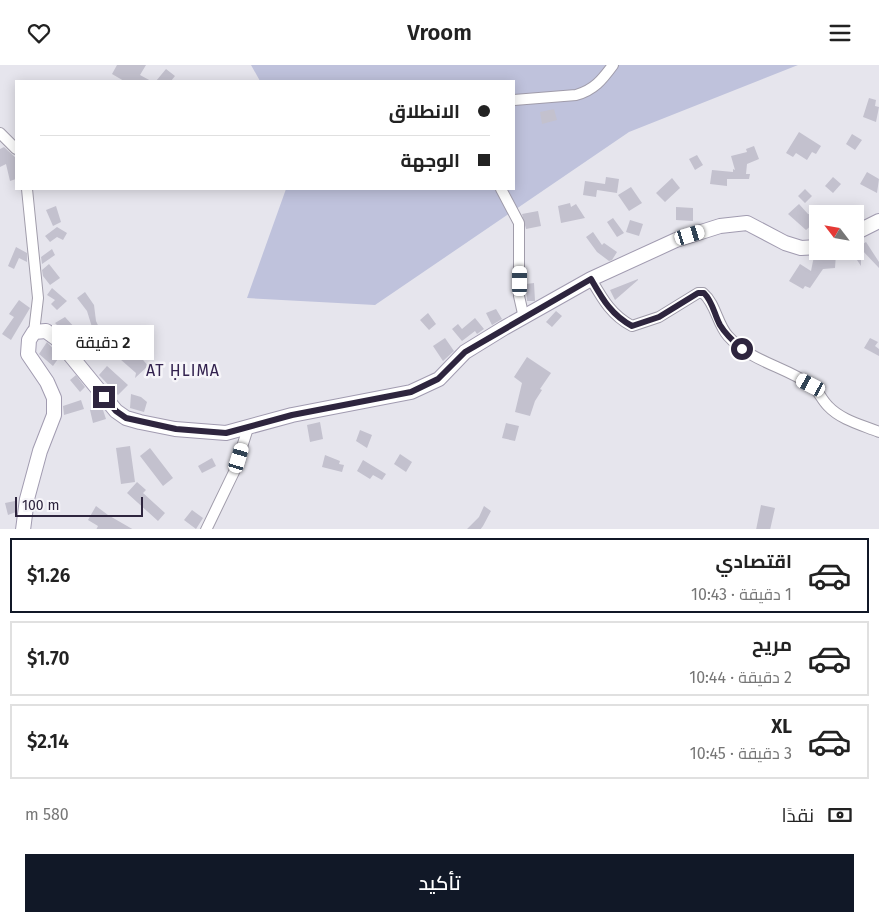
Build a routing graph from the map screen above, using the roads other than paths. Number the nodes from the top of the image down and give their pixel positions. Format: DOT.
graph roads {
  1 [pos="613,65"];
  2 [pos="515,100"];
  3 [pos="0,133"];
  4 [pos="15,148"];
  5 [pos="27,190"];
  6 [pos="502,190"];
  7 [pos="879,221"];
  8 [pos="864,228"];
  9 [pos="809,247"];
  10 [pos="591,279"];
  11 [pos="524,318"];
  12 [pos="34,332"];
  13 [pos="248,428"];
  14 [pos="879,432"];
  15 [pos="23,529"];
  16 [pos="206,529"];
  1 -- 2 [label="street"];
  3 -- 4 [label="street"];
  5 -- 12 [label="street"];
  6 -- 11 [label="street"];
  7 -- 8 [label="street"];
  9 -- 10 [label="street"];
  10 -- 11 [label="street"];
  10 -- 14 [label="street"];
  11 -- 13 [label="street"];
  12 -- 13 [label="street"];
  12 -- 15 [label="street"];
  13 -- 16 [label="street"];
}
